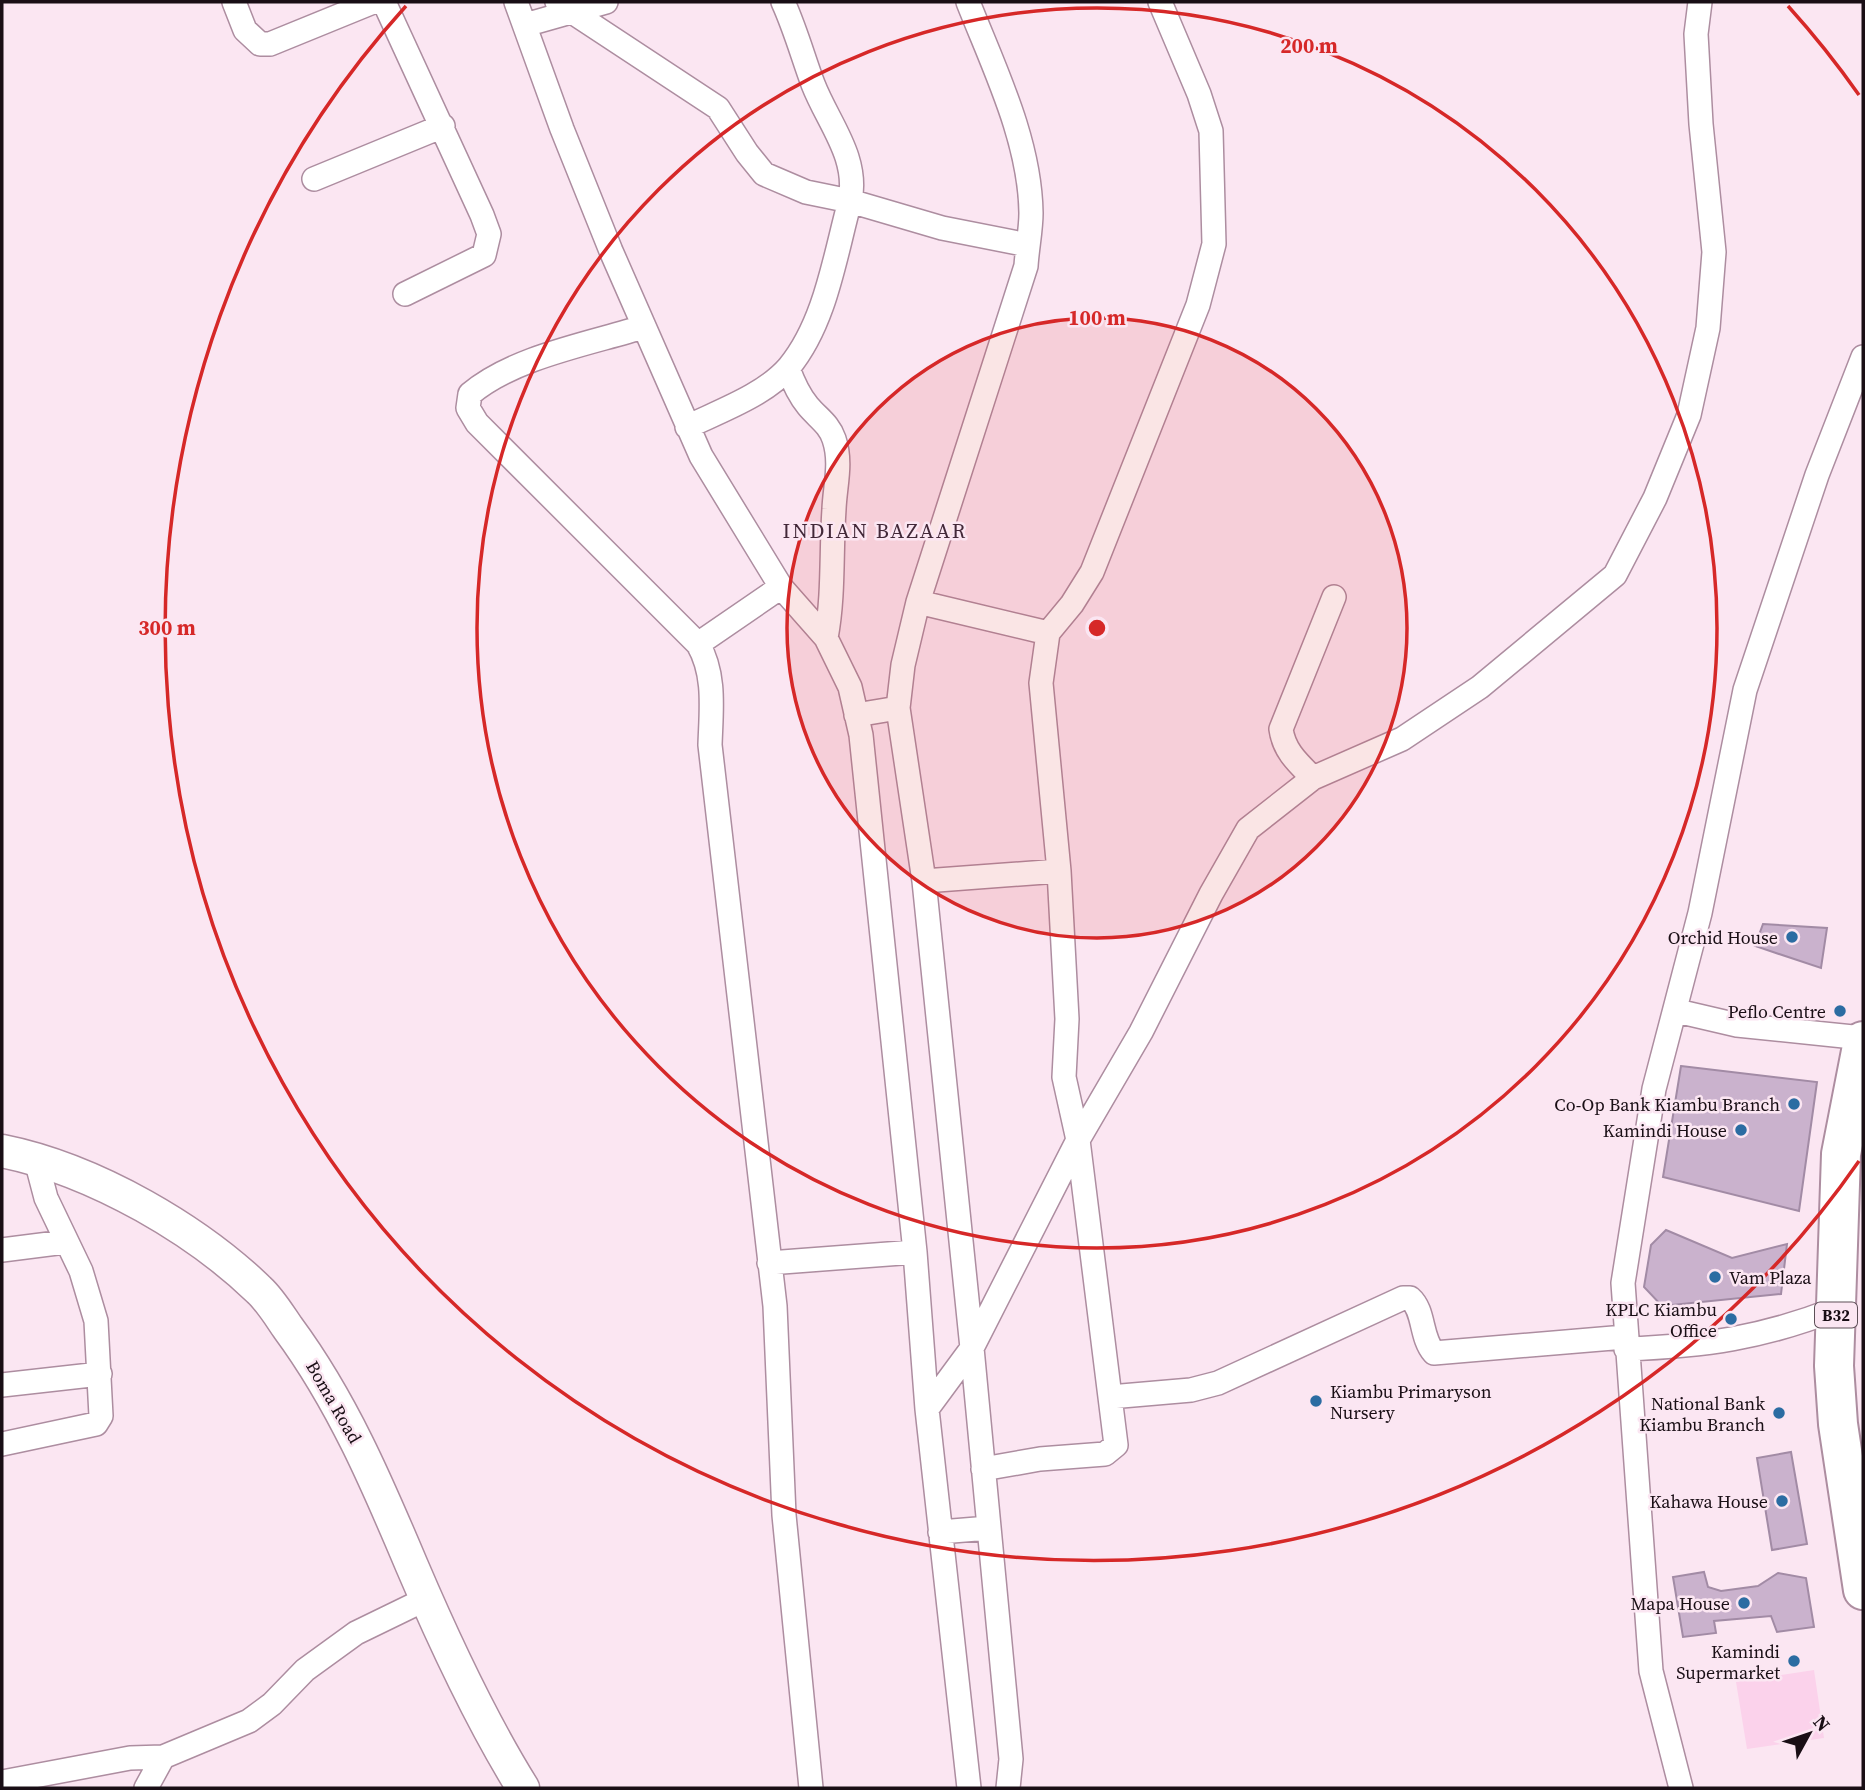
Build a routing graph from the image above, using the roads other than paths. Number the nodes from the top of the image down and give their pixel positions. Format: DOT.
graph roads {
  1 [pos="234,2"];
  2 [pos="373,2"];
  3 [pos="384,2"];
  4 [pos="516,2"];
  5 [pos="606,2"];
  6 [pos="782,2"];
  7 [pos="968,2"];
  8 [pos="1160,2"];
  9 [pos="1700,2"];
  10 [pos="564,7"];
  11 [pos="525,25"];
  12 [pos="443,126"];
  13 [pos="314,179"];
  14 [pos="849,201"];
  15 [pos="1028,245"];
  16 [pos="405,295"];
  17 [pos="643,327"];
  18 [pos="1863,357"];
  19 [pos="788,368"];
  20 [pos="687,427"];
  21 [pos="781,587"];
  22 [pos="1334,597"];
  23 [pos="918,602"];
  24 [pos="1048,633"];
  25 [pos="826,638"];
  26 [pos="698,644"];
  27 [pos="898,708"];
  28 [pos="856,715"];
  29 [pos="1312,778"];
  30 [pos="1059,871"];
  31 [pos="924,881"];
  32 [pos="1677,1011"];
  33 [pos="1863,1040"];
  34 [pos="1078,1140"];
  35 [pos="2,1151"];
  36 [pos="36,1160"];
  37 [pos="65,1242"];
  38 [pos="2,1250"];
  39 [pos="915,1252"];
  40 [pos="769,1263"];
  41 [pos="1836,1308"];
  42 [pos="1625,1343"];
  43 [pos="972,1348"];
  44 [pos="100,1374"];
  45 [pos="2,1385"];
  46 [pos="1110,1397"];
  47 [pos="928,1409"];
  48 [pos="2,1444"];
  49 [pos="984,1469"];
  50 [pos="989,1528"];
  51 [pos="940,1532"];
  52 [pos="1863,1590"];
  53 [pos="428,1598"];
  54 [pos="163,1757"];
  55 [pos="2,1782"];
  56 [pos="146,1788"];
  57 [pos="523,1788"];
  58 [pos="811,1788"];
  59 [pos="969,1788"];
  60 [pos="1008,1788"];
  61 [pos="1681,1788"];
  1 -- 2 [label="street"];
  3 -- 12 [label="street"];
  4 -- 11 [label="street"];
  5 -- 10 [label="street"];
  6 -- 14 [label="street"];
  7 -- 15 [label="street"];
  8 -- 24 [label="street"];
  9 -- 29 [label="street"];
  10 -- 11 [label="street"];
  10 -- 14 [label="street"];
  11 -- 17 [label="street"];
  12 -- 13 [label="street"];
  12 -- 16 [label="street"];
  14 -- 15 [label="street"];
  14 -- 19 [label="street"];
  15 -- 23 [label="street"];
  17 -- 20 [label="street"];
  17 -- 26 [label="street"];
  18 -- 32 [label="street"];
  19 -- 20 [label="street"];
  19 -- 25 [label="street"];
  20 -- 21 [label="street"];
  21 -- 25 [label="street"];
  21 -- 26 [label="street"];
  22 -- 29 [label="street"];
  23 -- 24 [label="street"];
  23 -- 27 [label="street"];
  24 -- 30 [label="street"];
  25 -- 28 [label="street"];
  26 -- 40 [label="street"];
  27 -- 28 [label="street"];
  27 -- 31 [label="street"];
  28 -- 39 [label="street"];
  29 -- 34 [label="street"];
  30 -- 31 [label="street"];
  30 -- 34 [label="street"];
  31 -- 43 [label="street"];
  32 -- 33 [label="street"];
  32 -- 42 [label="street"];
  33 -- 41 [label="highway, B32"];
  34 -- 43 [label="street"];
  34 -- 46 [label="street"];
  35 -- 36 [label="main road, Boma Road"];
  36 -- 37 [label="street"];
  36 -- 53 [label="main road, Boma Road"];
  37 -- 38 [label="street"];
  37 -- 44 [label="street"];
  39 -- 40 [label="street"];
  39 -- 47 [label="street"];
  40 -- 58 [label="street"];
  41 -- 42 [label="street"];
  41 -- 52 [label="highway, B32"];
  42 -- 46 [label="street"];
  42 -- 61 [label="street"];
  43 -- 47 [label="street"];
  43 -- 49 [label="street"];
  44 -- 45 [label="street"];
  44 -- 48 [label="street"];
  46 -- 49 [label="street"];
  47 -- 51 [label="street"];
  49 -- 50 [label="street"];
  50 -- 51 [label="street"];
  50 -- 60 [label="street"];
  51 -- 59 [label="street"];
  53 -- 54 [label="street"];
  53 -- 57 [label="main road, Boma Road"];
  54 -- 55 [label="street"];
  54 -- 56 [label="street"];
}
